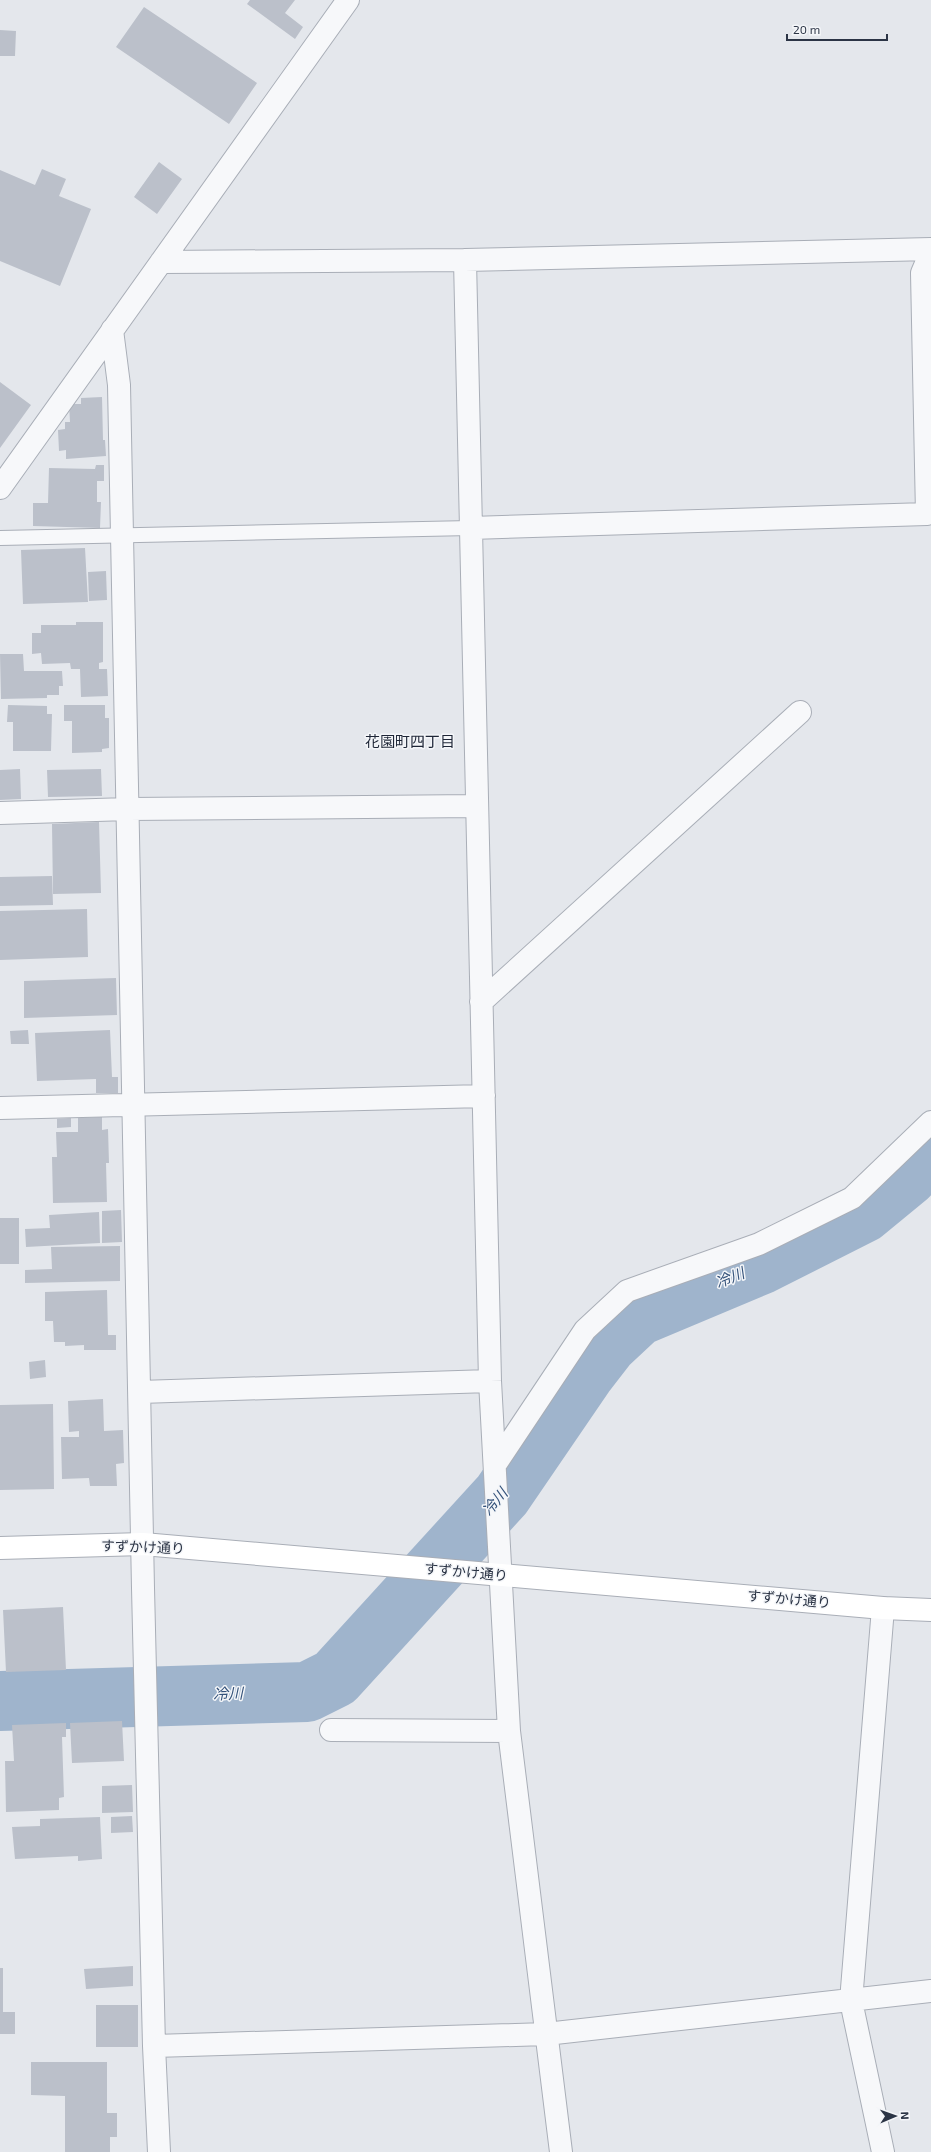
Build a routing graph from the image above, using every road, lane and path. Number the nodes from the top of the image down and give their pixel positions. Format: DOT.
graph roads {
  1 [pos="348,0"];
  2 [pos="931,249"];
  3 [pos="931,252"];
  4 [pos="465,260"];
  5 [pos="160,262"];
  6 [pos="112,330"];
  7 [pos="0,488"];
  8 [pos="471,528"];
  9 [pos="122,535"];
  10 [pos="0,538"];
  11 [pos="800,712"];
  12 [pos="476,806"];
  13 [pos="128,809"];
  14 [pos="0,813"];
  15 [pos="481,1002"];
  16 [pos="484,1096"];
  17 [pos="134,1104"];
  18 [pos="0,1108"];
  19 [pos="931,1122"];
  20 [pos="490,1380"];
  21 [pos="140,1392"];
  22 [pos="495,1465"];
  23 [pos="143,1544"];
  24 [pos="0,1548"];
  25 [pos="501,1576"];
  26 [pos="882,1608"];
  27 [pos="931,1610"];
  28 [pos="331,1730"];
  29 [pos="509,1731"];
  30 [pos="931,1991"];
  31 [pos="851,2001"];
  32 [pos="546,2034"];
  33 [pos="154,2046"];
  34 [pos="159,2152"];
  35 [pos="561,2152"];
  36 [pos="882,2152"];
  1 -- 5 [label="street"];
  2 -- 4 [label="street"];
  3 -- 8 [label="street"];
  4 -- 5 [label="street"];
  4 -- 8 [label="street"];
  5 -- 6 [label="street"];
  6 -- 7 [label="street"];
  6 -- 9 [label="street"];
  8 -- 9 [label="lane"];
  8 -- 12 [label="street"];
  9 -- 10 [label="lane"];
  9 -- 13 [label="street"];
  11 -- 15 [label="street"];
  12 -- 13 [label="street"];
  12 -- 15 [label="street"];
  13 -- 14 [label="street"];
  13 -- 17 [label="street"];
  15 -- 16 [label="street"];
  16 -- 17 [label="street"];
  16 -- 20 [label="street"];
  17 -- 18 [label="street"];
  17 -- 21 [label="street"];
  19 -- 22 [label="street"];
  20 -- 21 [label="street"];
  20 -- 22 [label="street"];
  21 -- 23 [label="street"];
  22 -- 25 [label="street"];
  23 -- 24 [label="street, すずかけ通り"];
  23 -- 25 [label="street, すずかけ通り"];
  23 -- 33 [label="street"];
  25 -- 26 [label="street, すずかけ通り"];
  25 -- 29 [label="street"];
  26 -- 27 [label="street, すずかけ通り"];
  26 -- 31 [label="street"];
  28 -- 29 [label="street"];
  29 -- 32 [label="street"];
  30 -- 31 [label="street"];
  31 -- 32 [label="street"];
  31 -- 36 [label="street"];
  32 -- 33 [label="street"];
  32 -- 35 [label="street"];
  33 -- 34 [label="street"];
}
